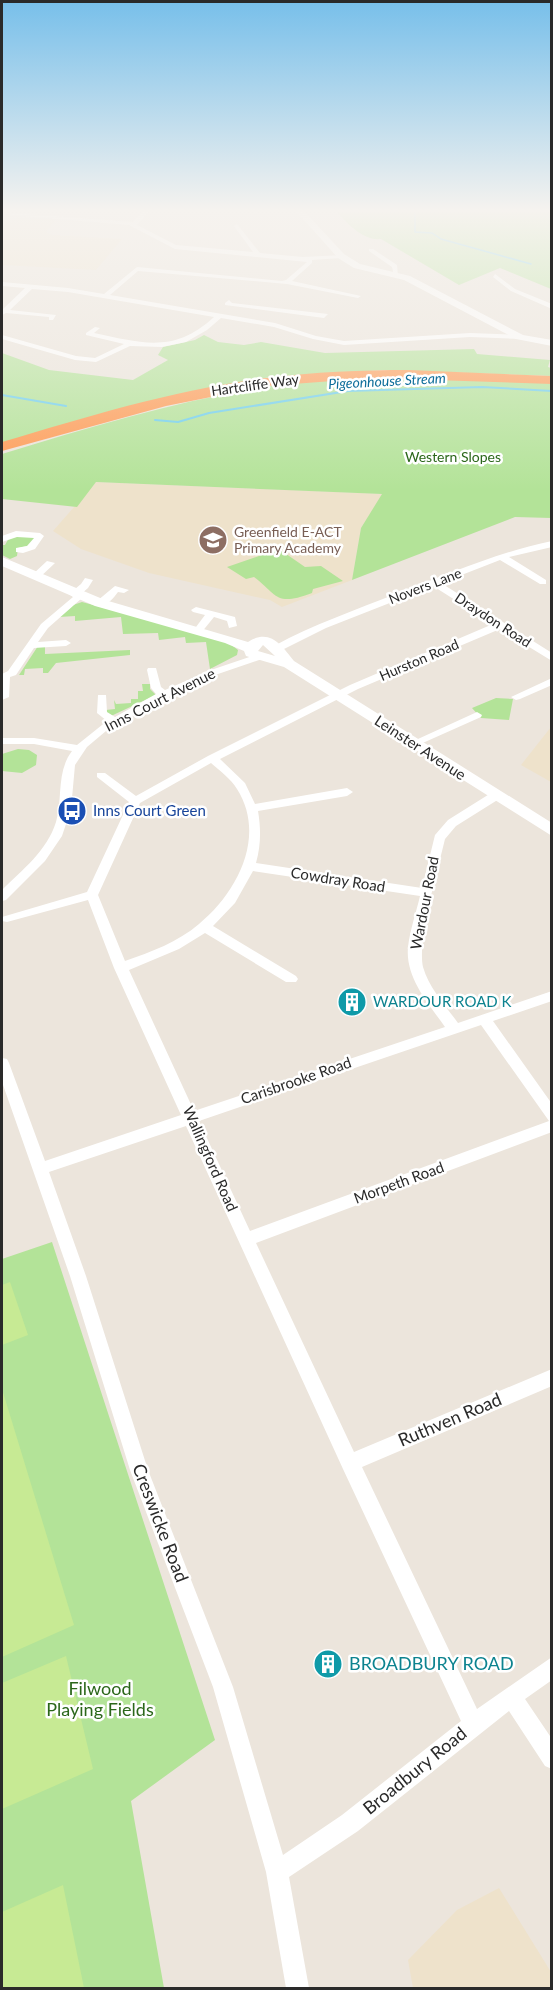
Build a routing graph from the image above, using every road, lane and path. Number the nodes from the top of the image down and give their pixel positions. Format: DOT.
graph roads {
  1 [pos="146,304"];
  2 [pos="227,304"];
  3 [pos="459,304"];
  4 [pos="245,307"];
  5 [pos="3,312"];
  6 [pos="325,314"];
  7 [pos="219,316"];
  8 [pos="234,318"];
  9 [pos="51,319"];
  10 [pos="97,328"];
  11 [pos="2,336"];
  12 [pos="520,337"];
  13 [pos="134,343"];
  14 [pos="552,343"];
  15 [pos="552,380"];
  16 [pos="2,447"];
  17 [pos="2,539"];
  18 [pos="552,544"];
  19 [pos="19,550"];
  20 [pos="501,557"];
  21 [pos="2,561"];
  22 [pos="61,568"];
  23 [pos="35,577"];
  24 [pos="88,580"];
  25 [pos="434,582"];
  26 [pos="543,582"];
  27 [pos="124,590"];
  28 [pos="77,595"];
  29 [pos="100,603"];
  30 [pos="196,610"];
  31 [pos="212,613"];
  32 [pos="500,625"];
  33 [pos="198,631"];
  34 [pos="231,633"];
  35 [pos="300,635"];
  36 [pos="66,642"];
  37 [pos="31,645"];
  38 [pos="279,649"];
  39 [pos="255,651"];
  40 [pos="552,658"];
  41 [pos="289,664"];
  42 [pos="152,670"];
  43 [pos="3,677"];
  44 [pos="552,681"];
  45 [pos="338,695"];
  46 [pos="165,696"];
  47 [pos="4,697"];
  48 [pos="102,697"];
  49 [pos="516,698"];
  50 [pos="477,714"];
  51 [pos="114,721"];
  52 [pos="2,741"];
  53 [pos="412,744"];
  54 [pos="78,749"];
  55 [pos="212,758"];
  56 [pos="101,775"];
  57 [pos="347,792"];
  58 [pos="495,796"];
  59 [pos="135,801"];
  60 [pos="251,808"];
  61 [pos="552,831"];
  62 [pos="249,866"];
  63 [pos="426,893"];
  64 [pos="92,895"];
  65 [pos="2,897"];
  66 [pos="7,918"];
  67 [pos="205,927"];
  68 [pos="121,968"];
  69 [pos="291,979"];
  70 [pos="552,996"];
  71 [pos="484,1019"];
  72 [pos="454,1028"];
  73 [pos="2,1063"];
  74 [pos="552,1116"];
  75 [pos="191,1117"];
  76 [pos="552,1126"];
  77 [pos="40,1169"];
  78 [pos="246,1240"];
  79 [pos="552,1377"];
  80 [pos="349,1463"];
  81 [pos="552,1667"];
  82 [pos="512,1697"];
  83 [pos="473,1724"];
  84 [pos="552,1759"];
  85 [pos="277,1872"];
  86 [pos="297,1989"];
  1 -- 7 [label="street"];
  2 -- 4 [label="street"];
  3 -- 12 [label="street"];
  4 -- 6 [label="street"];
  4 -- 8 [label="street"];
  5 -- 9 [label="street"];
  7 -- 8 [label="street"];
  7 -- 13 [label="street"];
  8 -- 12 [label="street"];
  10 -- 13 [label="street"];
  11 -- 13 [label="street"];
  12 -- 14 [label="street"];
  15 -- 16 [label="highway, Hartcliffe Way"];
  17 -- 19 [label="street"];
  18 -- 20 [label="street, Novers Lane"];
  20 -- 25 [label="street, Novers Lane"];
  20 -- 26 [label="street"];
  21 -- 23 [label="street"];
  22 -- 23 [label="street"];
  23 -- 28 [label="street"];
  24 -- 28 [label="street"];
  25 -- 32 [label="street, Draydon Road"];
  25 -- 35 [label="street, Novers Lane"];
  27 -- 29 [label="street"];
  28 -- 29 [label="street"];
  28 -- 37 [label="street"];
  29 -- 33 [label="street"];
  30 -- 31 [label="street"];
  31 -- 33 [label="street"];
  31 -- 34 [label="street"];
  32 -- 40 [label="street, Draydon Road"];
  32 -- 45 [label="street, Hurston Road"];
  33 -- 34 [label="street"];
  34 -- 39 [label="street"];
  35 -- 38 [label="street, Novers Lane"];
  35 -- 39 [label="street, Novers Lane"];
  36 -- 37 [label="street"];
  37 -- 43 [label="street"];
  38 -- 39 [label="street"];
  38 -- 41 [label="street, Leinster Avenue"];
  39 -- 41 [label="street, Leinster Avenue"];
  39 -- 46 [label="street, Inns Court Avenue"];
  41 -- 45 [label="street, Leinster Avenue"];
  42 -- 46 [label="street"];
  43 -- 47 [label="street"];
  44 -- 49 [label="street"];
  45 -- 53 [label="street, Leinster Avenue"];
  45 -- 55 [label="street"];
  46 -- 51 [label="street, Inns Court Avenue"];
  48 -- 51 [label="street"];
  50 -- 53 [label="street"];
  51 -- 54 [label="street, Inns Court Avenue"];
  52 -- 54 [label="street"];
  53 -- 58 [label="street, Leinster Avenue"];
  54 -- 65 [label="street"];
  55 -- 59 [label="street"];
  55 -- 60 [label="street"];
  56 -- 59 [label="street"];
  57 -- 60 [label="street"];
  58 -- 61 [label="street, Leinster Avenue"];
  58 -- 63 [label="street, Wardour Road"];
  59 -- 64 [label="street"];
  60 -- 62 [label="street"];
  62 -- 63 [label="street, Cowdray Road"];
  62 -- 67 [label="street"];
  63 -- 72 [label="street, Wardour Road"];
  64 -- 66 [label="street"];
  64 -- 68 [label="street, Wallingford Road"];
  67 -- 68 [label="street"];
  67 -- 69 [label="street"];
  68 -- 75 [label="street, Wallingford Road"];
  70 -- 71 [label="street, Carisbrooke Road"];
  71 -- 72 [label="street, Carisbrooke Road"];
  71 -- 74 [label="street"];
  72 -- 75 [label="street, Carisbrooke Road"];
  73 -- 77 [label="street, Creswicke Road"];
  75 -- 77 [label="street, Carisbrooke Road"];
  75 -- 78 [label="street, Wallingford Road"];
  76 -- 78 [label="street, Morpeth Road"];
  77 -- 85 [label="street, Creswicke Road"];
  78 -- 80 [label="street, Wallingford Road"];
  79 -- 80 [label="street, Ruthven Road"];
  80 -- 83 [label="street, Wallingford Road"];
  81 -- 82 [label="street, Broadbury Road"];
  82 -- 83 [label="street, Broadbury Road"];
  82 -- 84 [label="street"];
  83 -- 85 [label="street, Broadbury Road"];
  85 -- 86 [label="street, Creswicke Road"];
}
